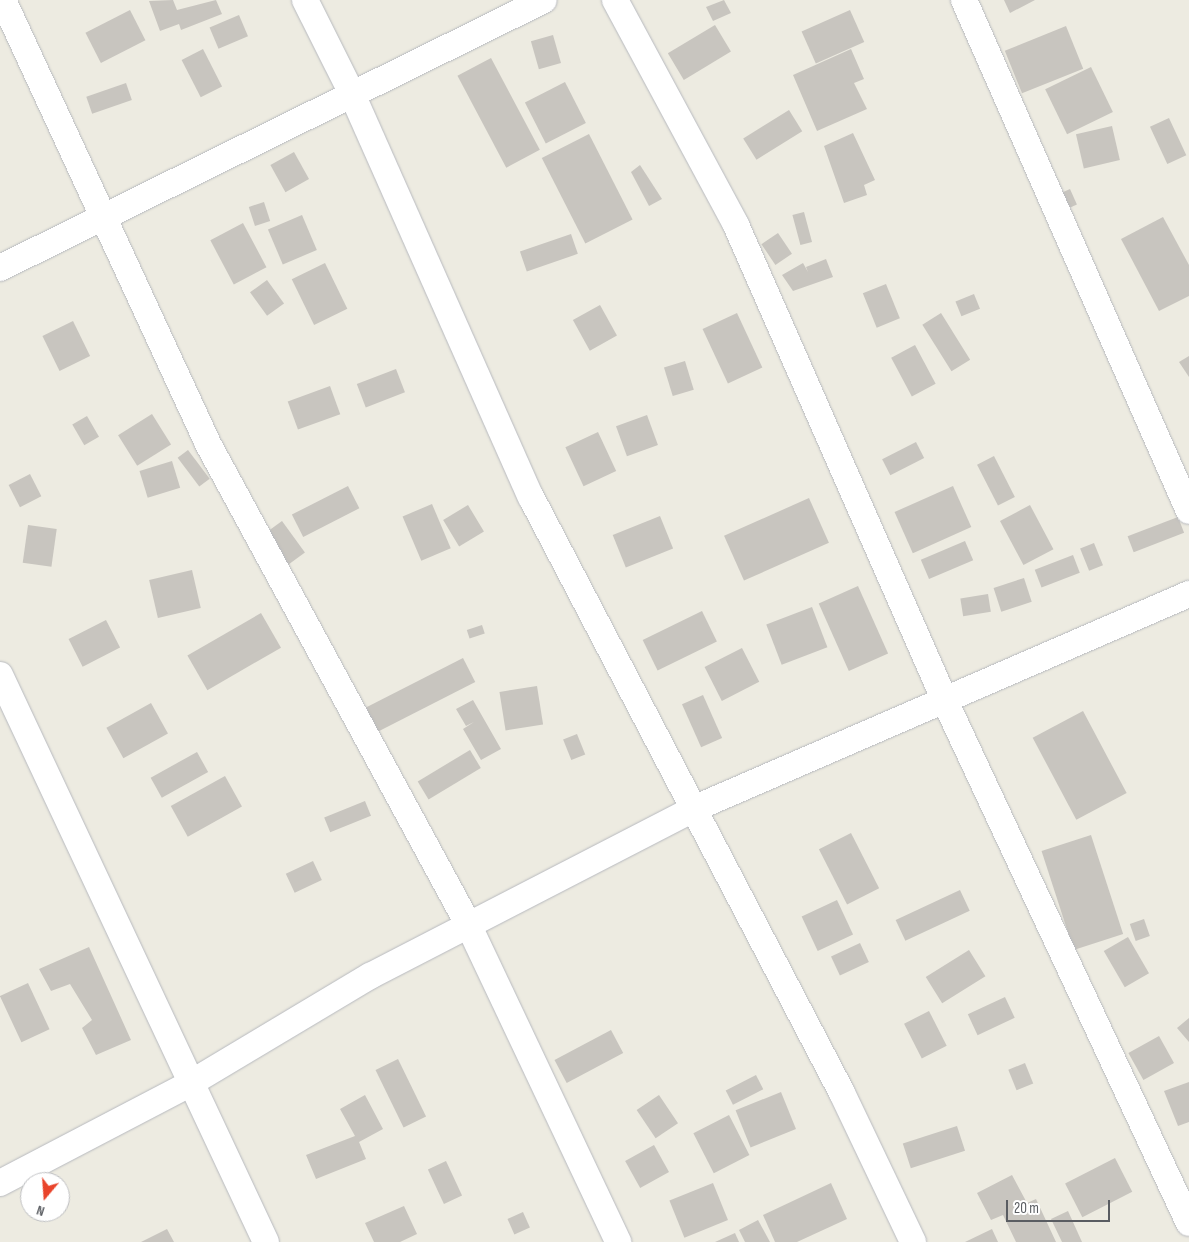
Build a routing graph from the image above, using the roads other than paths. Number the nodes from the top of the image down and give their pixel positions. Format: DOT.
graph roads {
  1 [pos="3,0"];
  2 [pos="305,0"];
  3 [pos="544,0"];
  4 [pos="615,0"];
  5 [pos="964,0"];
  6 [pos="352,94"];
  7 [pos="105,218"];
  8 [pos="0,268"];
  9 [pos="1189,511"];
  10 [pos="1189,594"];
  11 [pos="0,675"];
  12 [pos="945,701"];
  13 [pos="691,810"];
  14 [pos="468,924"];
  15 [pos="191,1083"];
  16 [pos="0,1183"];
  17 [pos="1189,1223"];
  18 [pos="266,1242"];
  19 [pos="618,1242"];
  20 [pos="914,1242"];
  1 -- 7 [label="street"];
  2 -- 6 [label="street"];
  3 -- 6 [label="street"];
  4 -- 12 [label="street"];
  5 -- 9 [label="street"];
  6 -- 7 [label="street"];
  6 -- 13 [label="street"];
  7 -- 8 [label="street"];
  7 -- 14 [label="street"];
  10 -- 12 [label="street"];
  11 -- 15 [label="street"];
  12 -- 13 [label="street"];
  12 -- 17 [label="street"];
  13 -- 14 [label="street"];
  13 -- 20 [label="street"];
  14 -- 15 [label="street"];
  14 -- 19 [label="street"];
  15 -- 16 [label="street"];
  15 -- 18 [label="street"];
}
